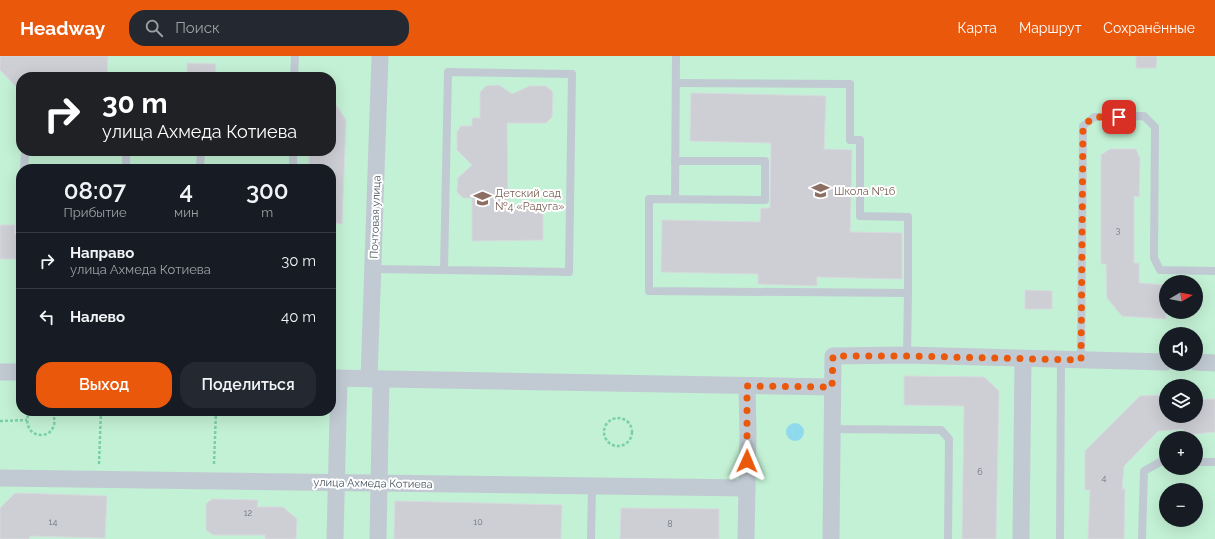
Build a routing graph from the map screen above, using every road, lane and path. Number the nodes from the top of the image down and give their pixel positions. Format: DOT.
graph roads {
  1 [pos="295,56"];
  2 [pos="380,56"];
  3 [pos="676,56"];
  4 [pos="294,72"];
  5 [pos="676,83"];
  6 [pos="675,161"];
  7 [pos="675,199"];
  8 [pos="373,269"];
  9 [pos="444,270"];
  10 [pos="1215,271"];
  11 [pos="908,293"];
  12 [pos="907,356"];
  13 [pos="1023,359"];
  14 [pos="1061,360"];
  15 [pos="1081,360"];
  16 [pos="1159,362"];
  17 [pos="1203,362"];
  18 [pos="1215,363"];
  19 [pos="0,372"];
  20 [pos="16,372"];
  21 [pos="336,378"];
  22 [pos="375,379"];
  23 [pos="747,386"];
  24 [pos="832,387"];
  25 [pos="27,416"];
  26 [pos="55,416"];
  27 [pos="101,416"];
  28 [pos="216,416"];
  29 [pos="335,416"];
  30 [pos="27,420"];
  31 [pos="0,421"];
  32 [pos="631,426"];
  33 [pos="832,429"];
  34 [pos="1203,462"];
  35 [pos="1215,462"];
  36 [pos="1159,463"];
  37 [pos="0,478"];
  38 [pos="99,479"];
  39 [pos="214,481"];
  40 [pos="336,483"];
  41 [pos="379,483"];
  42 [pos="592,486"];
  43 [pos="747,488"];
  44 [pos="335,539"];
  45 [pos="378,539"];
  46 [pos="591,539"];
  47 [pos="746,539"];
  48 [pos="831,539"];
  49 [pos="948,539"];
  50 [pos="1021,539"];
  51 [pos="1060,539"];
  52 [pos="1142,539"];
  1 -- 4 [label="lane"];
  2 -- 8 [label="street, Почтовая улица"];
  3 -- 5 [label="lane"];
  5 -- 6 [label="lane"];
  5 -- 11 [label="lane"];
  6 -- 7 [label="lane"];
  6 -- 7 [label="lane"];
  7 -- 11 [label="lane"];
  8 -- 9 [label="lane"];
  8 -- 22 [label="street, Почтовая улица"];
  9 -- 9 [label="lane"];
  10 -- 15 [label="lane"];
  11 -- 12 [label="lane"];
  12 -- 13 [label="street"];
  12 -- 24 [label="street"];
  13 -- 14 [label="street"];
  13 -- 50 [label="street"];
  14 -- 15 [label="street"];
  14 -- 51 [label="lane"];
  15 -- 16 [label="street"];
  17 -- 18 [label="street"];
  19 -- 20 [label="street"];
  21 -- 22 [label="street"];
  22 -- 23 [label="street"];
  22 -- 41 [label="street, Почтовая улица"];
  23 -- 24 [label="street"];
  23 -- 43 [label="street"];
  24 -- 33 [label="street"];
  25 -- 30 [label="path"];
  26 -- 30 [label="path"];
  27 -- 38 [label="path"];
  28 -- 39 [label="path"];
  29 -- 40 [label="street"];
  30 -- 31 [label="path"];
  32 -- 32 [label="path"];
  33 -- 48 [label="street"];
  33 -- 49 [label="lane"];
  34 -- 35 [label="lane"];
  36 -- 52 [label="lane"];
  37 -- 38 [label="street, улица Ахмеда Котиева"];
  38 -- 39 [label="street, улица Ахмеда Котиева"];
  39 -- 40 [label="street, улица Ахмеда Котиева"];
  40 -- 41 [label="street, улица Ахмеда Котиева"];
  40 -- 44 [label="street"];
  41 -- 42 [label="street, улица Ахмеда Котиева"];
  41 -- 45 [label="street, Почтовая улица"];
  42 -- 43 [label="street, улица Ахмеда Котиева"];
  42 -- 46 [label="lane"];
  43 -- 47 [label="street"];
}
